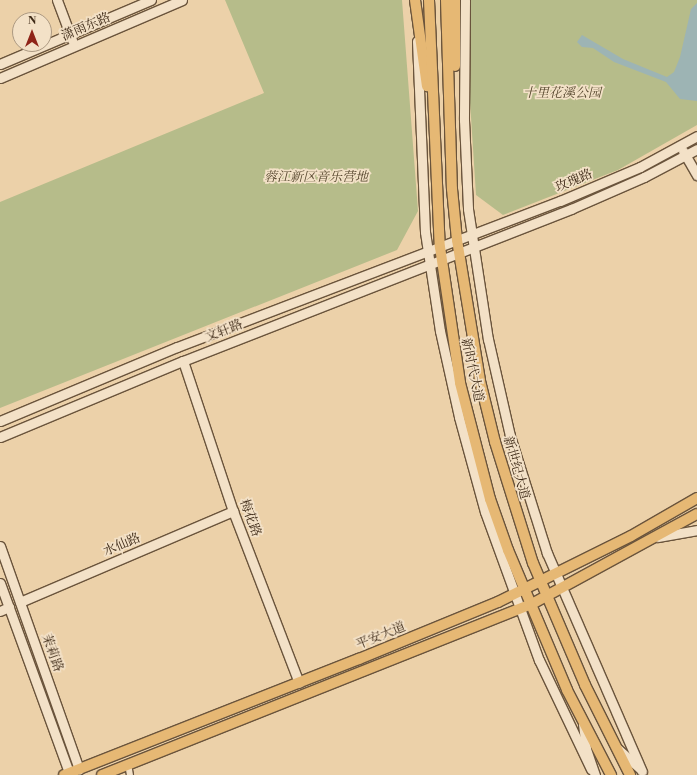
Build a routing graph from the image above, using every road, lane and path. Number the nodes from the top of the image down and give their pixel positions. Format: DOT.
graph roads {
  1 [pos="57,0"];
  2 [pos="151,0"];
  3 [pos="182,0"];
  4 [pos="415,0"];
  5 [pos="429,0"];
  6 [pos="446,0"];
  7 [pos="456,0"];
  8 [pos="465,0"];
  9 [pos="70,35"];
  10 [pos="74,46"];
  11 [pos="0,64"];
  12 [pos="0,78"];
  13 [pos="697,136"];
  14 [pos="680,146"];
  15 [pos="435,148"];
  16 [pos="450,148"];
  17 [pos="697,149"];
  18 [pos="686,156"];
  19 [pos="697,175"];
  20 [pos="472,235"];
  21 [pos="457,240"];
  22 [pos="440,247"];
  23 [pos="474,248"];
  24 [pos="428,251"];
  25 [pos="459,254"];
  26 [pos="441,260"];
  27 [pos="430,264"];
  28 [pos="183,361"];
  29 [pos="0,421"];
  30 [pos="0,437"];
  31 [pos="696,498"];
  32 [pos="234,512"];
  33 [pos="697,514"];
  34 [pos="697,530"];
  35 [pos="657,537"];
  36 [pos="0,546"];
  37 [pos="556,574"];
  38 [pos="541,581"];
  39 [pos="0,583"];
  40 [pos="563,589"];
  41 [pos="520,592"];
  42 [pos="548,597"];
  43 [pos="20,602"];
  44 [pos="9,607"];
  45 [pos="525,607"];
  46 [pos="0,611"];
  47 [pos="299,683"];
  48 [pos="583,724"];
  49 [pos="612,744"];
  50 [pos="128,764"];
  51 [pos="79,769"];
  52 [pos="593,772"];
  53 [pos="644,773"];
  54 [pos="66,774"];
  55 [pos="102,775"];
  56 [pos="130,775"];
  57 [pos="611,775"];
  58 [pos="630,775"];
  1 -- 9 [label="street"];
  2 -- 9 [label="street, 潇雨东路"];
  3 -- 10 [label="street, 潇雨东路"];
  4 -- 15 [label="main road"];
  4 -- 24 [label="street"];
  5 -- 15 [label="main road"];
  6 -- 16 [label="main road"];
  7 -- 16 [label="main road"];
  8 -- 20 [label="street"];
  9 -- 10 [label="street"];
  9 -- 11 [label="street, 潇雨东路"];
  10 -- 12 [label="street, 潇雨东路"];
  13 -- 14 [label="street, 玫瑰路"];
  14 -- 18 [label="street"];
  14 -- 20 [label="street, 玫瑰路"];
  15 -- 22 [label="main road, 新时代大道"];
  16 -- 21 [label="main road, 新世纪大道"];
  17 -- 18 [label="street, 玫瑰路"];
  18 -- 19 [label="street"];
  18 -- 23 [label="street, 玫瑰路"];
  20 -- 21 [label="street, 玫瑰路"];
  20 -- 23 [label="street"];
  21 -- 22 [label="street, 文轩路"];
  21 -- 25 [label="main road, 新世纪大道"];
  22 -- 24 [label="street, 文轩路"];
  22 -- 26 [label="main road, 新时代大道"];
  23 -- 25 [label="street, 玫瑰路"];
  23 -- 37 [label="street"];
  24 -- 27 [label="street"];
  24 -- 29 [label="street, 文轩路"];
  25 -- 26 [label="street, 文轩路"];
  25 -- 38 [label="main road, 新世纪大道"];
  26 -- 27 [label="street, 文轩路"];
  26 -- 41 [label="main road, 新时代大道"];
  27 -- 28 [label="street, 文轩路"];
  27 -- 41 [label="street"];
  28 -- 30 [label="street, 文轩路"];
  28 -- 32 [label="street, 梅花路"];
  31 -- 37 [label="main road, 平安大道"];
  32 -- 43 [label="street, 水仙路"];
  32 -- 47 [label="street, 梅花路"];
  33 -- 35 [label="main road, 平安大道"];
  34 -- 35 [label="street"];
  35 -- 40 [label="main road, 平安大道"];
  36 -- 43 [label="street, 茉莉路"];
  37 -- 38 [label="main road, 平安大道"];
  37 -- 40 [label="street"];
  38 -- 41 [label="main road, 平安大道"];
  38 -- 42 [label="main road, 新世纪大道"];
  39 -- 44 [label="street, 茉莉路"];
  40 -- 42 [label="main road, 平安大道"];
  40 -- 53 [label="street"];
  41 -- 45 [label="main road"];
  41 -- 47 [label="main road, 平安大道"];
  42 -- 45 [label="main road, 平安大道"];
  42 -- 49 [label="main road, 新世纪大道"];
  43 -- 51 [label="street, 茉莉路"];
  44 -- 46 [label="street"];
  44 -- 54 [label="street, 茉莉路"];
  45 -- 48 [label="main road"];
  45 -- 50 [label="main road, 平安大道"];
  45 -- 52 [label="street"];
  47 -- 51 [label="main road, 平安大道"];
  48 -- 52 [label="street"];
  48 -- 57 [label="main road"];
  49 -- 53 [label="street"];
  49 -- 58 [label="main road, 新世纪大道"];
  50 -- 55 [label="main road, 平安大道"];
  50 -- 56 [label="street"];
  51 -- 54 [label="main road, 平安大道"];
}
